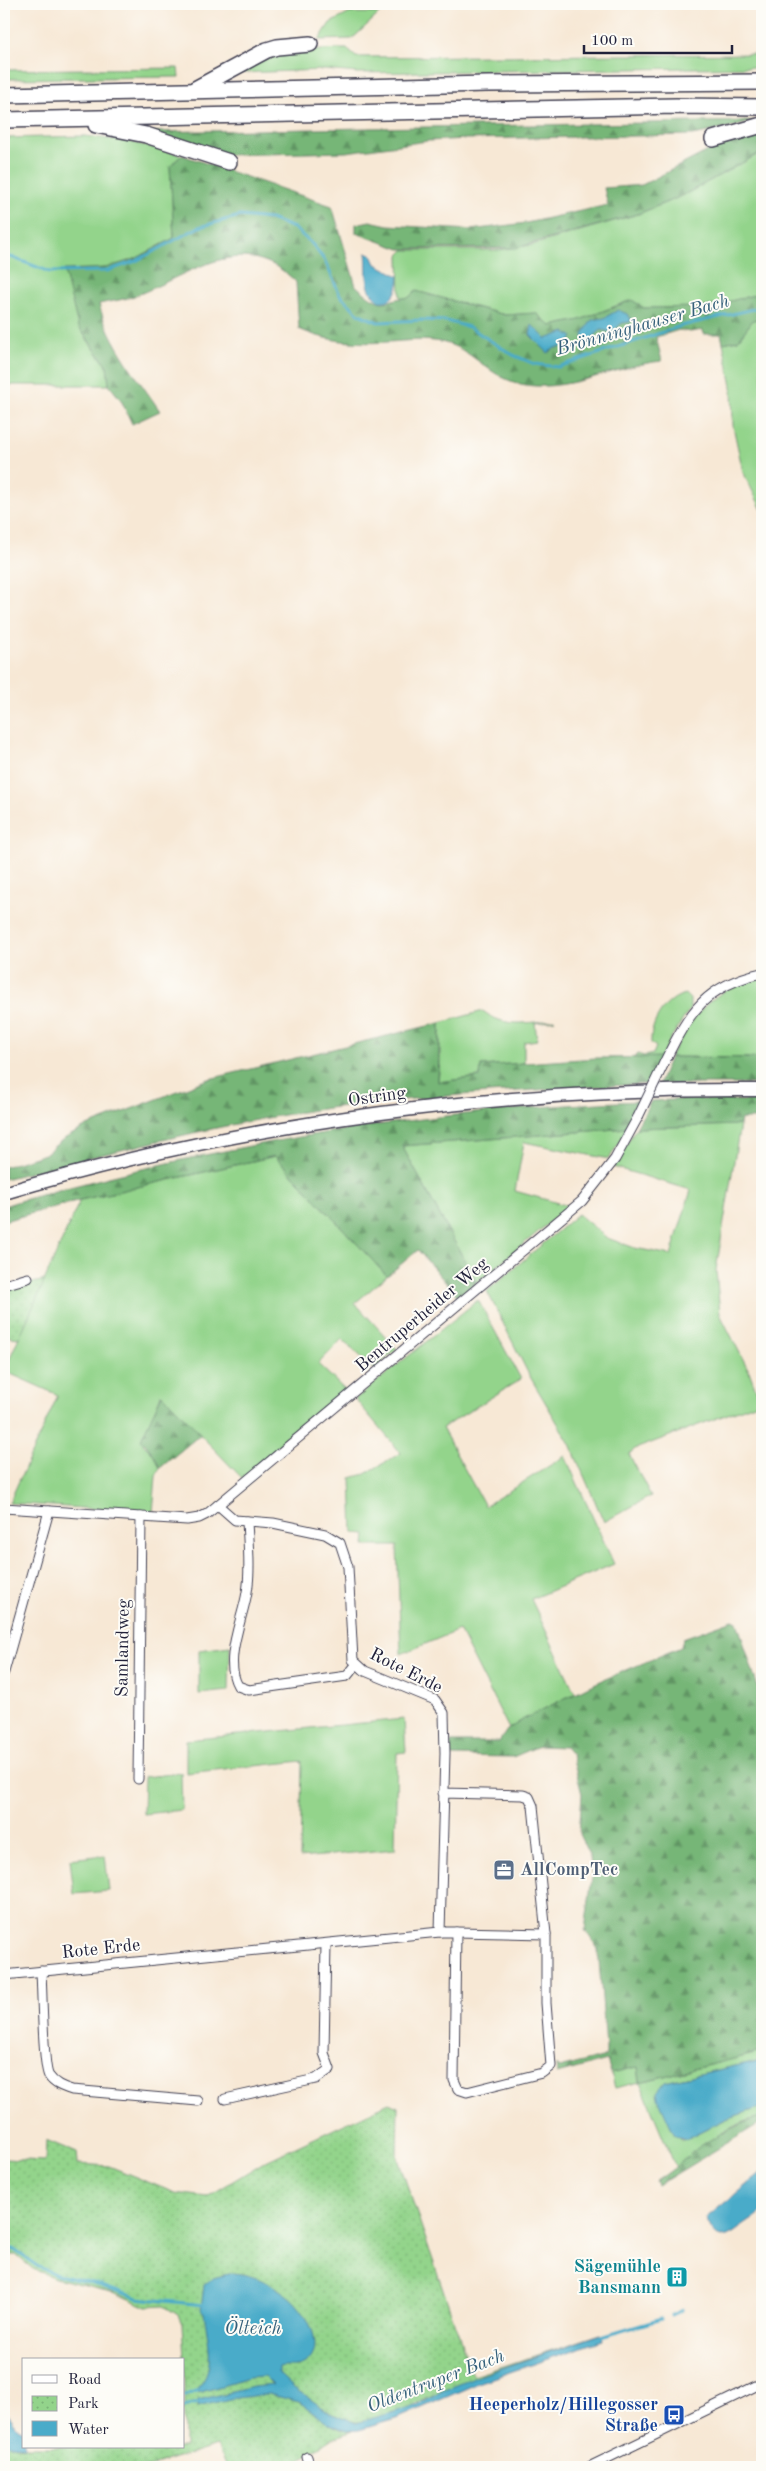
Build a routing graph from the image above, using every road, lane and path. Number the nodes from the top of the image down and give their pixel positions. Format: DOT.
graph roads {
  1 [pos="310,44"];
  2 [pos="762,82"];
  3 [pos="191,91"];
  4 [pos="4,95"];
  5 [pos="762,107"];
  6 [pos="65,119"];
  7 [pos="4,120"];
  8 [pos="762,125"];
  9 [pos="713,139"];
  10 [pos="229,162"];
  11 [pos="762,973"];
  12 [pos="762,1090"];
  13 [pos="4,1192"];
  14 [pos="28,1278"];
  15 [pos="4,1284"];
  16 [pos="218,1505"];
  17 [pos="4,1508"];
  18 [pos="49,1511"];
  19 [pos="141,1517"];
  20 [pos="248,1521"];
  21 [pos="356,1665"];
  22 [pos="4,1672"];
  23 [pos="138,1779"];
  24 [pos="443,1793"];
  25 [pos="440,1932"];
  26 [pos="456,1932"];
  27 [pos="546,1934"];
  28 [pos="326,1944"];
  29 [pos="41,1971"];
  30 [pos="4,1974"];
  31 [pos="225,2099"];
  32 [pos="198,2101"];
  33 [pos="762,2383"];
  34 [pos="307,2457"];
  35 [pos="310,2467"];
  36 [pos="589,2467"];
  1 -- 3 [label="highway"];
  2 -- 3 [label="highway"];
  3 -- 4 [label="highway"];
  5 -- 6 [label="highway"];
  6 -- 7 [label="highway"];
  6 -- 10 [label="highway"];
  8 -- 9 [label="highway"];
  11 -- 16 [label="street, Bentruperheider Weg, bridge"];
  12 -- 13 [label="main road, Ostring"];
  14 -- 15 [label="street"];
  16 -- 19 [label="street, Bentruperheider Weg"];
  16 -- 20 [label="street, Rote Erde"];
  17 -- 18 [label="street, Bentruperheider Weg"];
  18 -- 19 [label="street, Bentruperheider Weg"];
  18 -- 22 [label="street"];
  19 -- 23 [label="street, Samlandweg"];
  20 -- 21 [label="street, Rote Erde"];
  20 -- 21 [label="street"];
  21 -- 24 [label="street, Rote Erde"];
  24 -- 25 [label="street, Rote Erde"];
  24 -- 27 [label="street"];
  25 -- 26 [label="street, Rote Erde"];
  25 -- 28 [label="street, Rote Erde"];
  26 -- 27 [label="street, Rote Erde"];
  26 -- 27 [label="street"];
  28 -- 29 [label="street, Rote Erde"];
  28 -- 31 [label="street"];
  29 -- 30 [label="street, Rote Erde"];
  29 -- 32 [label="street"];
  33 -- 36 [label="street"];
  34 -- 35 [label="street"];
}
